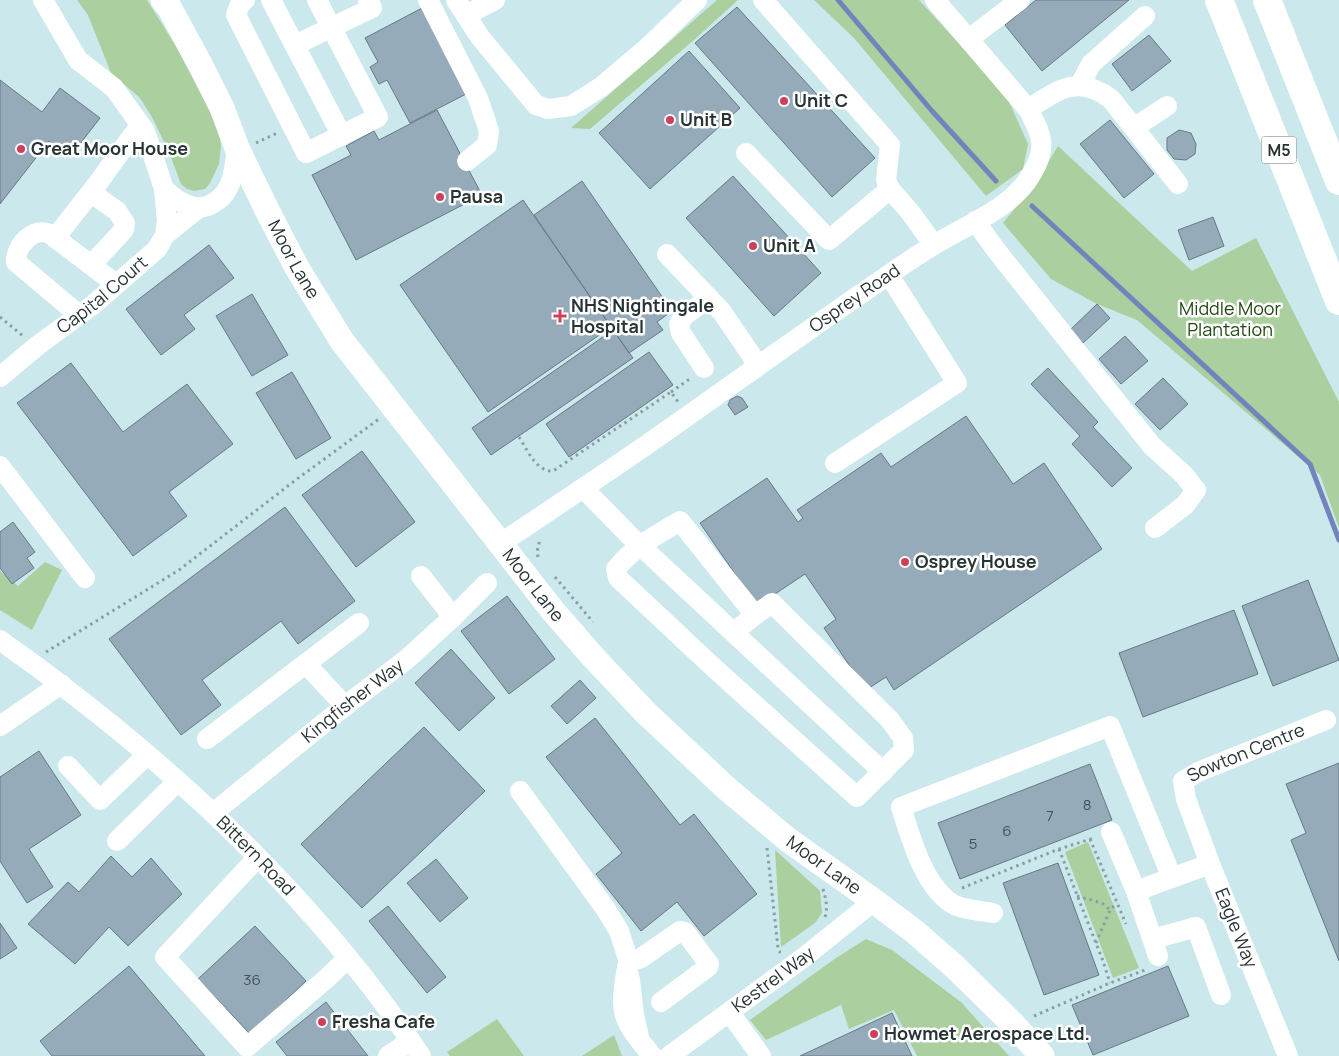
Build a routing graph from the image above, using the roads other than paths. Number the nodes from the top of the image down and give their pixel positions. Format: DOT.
graph roads {
  1 [pos="42,0"];
  2 [pos="245,0"];
  3 [pos="272,0"];
  4 [pos="317,0"];
  5 [pos="368,0"];
  6 [pos="428,0"];
  7 [pos="494,0"];
  8 [pos="697,0"];
  9 [pos="763,0"];
  10 [pos="935,0"];
  11 [pos="1020,0"];
  12 [pos="1219,0"];
  13 [pos="1267,0"];
  14 [pos="170,2"];
  15 [pos="461,8"];
  16 [pos="1145,16"];
  17 [pos="332,28"];
  18 [pos="969,39"];
  19 [pos="295,45"];
  20 [pos="1080,86"];
  21 [pos="1167,106"];
  22 [pos="1028,109"];
  23 [pos="140,124"];
  24 [pos="1135,127"];
  25 [pos="342,136"];
  26 [pos="247,145"];
  27 [pos="746,152"];
  28 [pos="467,161"];
  29 [pos="1339,181"];
  30 [pos="1178,184"];
  31 [pos="95,187"];
  32 [pos="164,189"];
  33 [pos="890,189"];
  34 [pos="200,207"];
  35 [pos="975,221"];
  36 [pos="165,235"];
  37 [pos="55,238"];
  38 [pos="934,245"];
  39 [pos="667,254"];
  40 [pos="91,265"];
  41 [pos="889,275"];
  42 [pos="116,284"];
  43 [pos="709,298"];
  44 [pos="1339,301"];
  45 [pos="79,315"];
  46 [pos="758,365"];
  47 [pos="704,368"];
  48 [pos="0,377"];
  49 [pos="835,463"];
  50 [pos="0,466"];
  51 [pos="583,488"];
  52 [pos="1156,528"];
  53 [pos="501,543"];
  54 [pos="640,545"];
  55 [pos="421,576"];
  56 [pos="85,578"];
  57 [pos="487,583"];
  58 [pos="755,614"];
  59 [pos="453,618"];
  60 [pos="359,623"];
  61 [pos="734,632"];
  62 [pos="0,640"];
  63 [pos="306,664"];
  64 [pos="61,684"];
  65 [pos="345,706"];
  66 [pos="1326,720"];
  67 [pos="0,726"];
  68 [pos="207,739"];
  69 [pos="147,755"];
  70 [pos="68,766"];
  71 [pos="883,772"];
  72 [pos="178,781"];
  73 [pos="520,791"];
  74 [pos="1186,799"];
  75 [pos="213,813"];
  76 [pos="1111,832"];
  77 [pos="117,841"];
  78 [pos="257,858"];
  79 [pos="1210,864"];
  80 [pos="1172,878"];
  81 [pos="1136,891"];
  82 [pos="874,901"];
  83 [pos="993,913"];
  84 [pos="348,958"];
  85 [pos="628,965"];
  86 [pos="1221,995"];
  87 [pos="661,1002"];
  88 [pos="730,1013"];
  89 [pos="416,1048"];
  90 [pos="646,1048"];
  91 [pos="388,1056"];
  92 [pos="669,1056"];
  93 [pos="761,1056"];
  94 [pos="1042,1056"];
  95 [pos="1288,1056"];
  1 -- 23 [label="street"];
  2 -- 25 [label="street"];
  3 -- 19 [label="street"];
  4 -- 17 [label="street"];
  5 -- 17 [label="street"];
  6 -- 28 [label="street"];
  7 -- 15 [label="street"];
  8 -- 15 [label="street"];
  9 -- 33 [label="street"];
  10 -- 18 [label="street, Osprey Road"];
  11 -- 18 [label="street"];
  12 -- 44 [label="highway, M5"];
  13 -- 29 [label="highway, M5"];
  14 -- 26 [label="main road, Moor Lane"];
  16 -- 20 [label="street"];
  17 -- 19 [label="street"];
  17 -- 25 [label="street"];
  18 -- 22 [label="street, Osprey Road"];
  19 -- 25 [label="street"];
  20 -- 22 [label="street"];
  20 -- 24 [label="street"];
  21 -- 24 [label="street"];
  22 -- 35 [label="street, Osprey Road"];
  23 -- 31 [label="street"];
  23 -- 32 [label="street"];
  24 -- 30 [label="street"];
  26 -- 34 [label="street, Capital Court"];
  26 -- 53 [label="main road, Moor Lane"];
  27 -- 33 [label="street"];
  31 -- 37 [label="street"];
  31 -- 40 [label="street"];
  32 -- 34 [label="street"];
  32 -- 36 [label="street"];
  33 -- 38 [label="street"];
  34 -- 36 [label="street, Capital Court"];
  35 -- 38 [label="street, Osprey Road"];
  35 -- 52 [label="street"];
  36 -- 42 [label="street, Capital Court"];
  37 -- 40 [label="street"];
  37 -- 45 [label="street"];
  38 -- 41 [label="street, Osprey Road"];
  39 -- 43 [label="street"];
  40 -- 42 [label="street"];
  41 -- 46 [label="street, Osprey Road"];
  41 -- 49 [label="street"];
  42 -- 45 [label="street, Capital Court"];
  43 -- 46 [label="street"];
  43 -- 47 [label="street"];
  45 -- 48 [label="street, Capital Court"];
  46 -- 51 [label="street, Osprey Road"];
  50 -- 56 [label="street"];
  51 -- 53 [label="street, Osprey Road"];
  51 -- 54 [label="street"];
  53 -- 82 [label="main road, Moor Lane"];
  54 -- 58 [label="street"];
  54 -- 61 [label="street"];
  54 -- 71 [label="street"];
  55 -- 59 [label="street"];
  57 -- 59 [label="street, Kingfisher Way"];
  58 -- 61 [label="street"];
  58 -- 71 [label="street"];
  59 -- 65 [label="street, Kingfisher Way"];
  60 -- 63 [label="street"];
  61 -- 71 [label="street"];
  62 -- 64 [label="street, Bittern Road"];
  63 -- 65 [label="street"];
  63 -- 68 [label="street"];
  64 -- 67 [label="street"];
  64 -- 69 [label="street, Bittern Road"];
  65 -- 75 [label="street, Kingfisher Way"];
  66 -- 74 [label="street, Sowton Centre"];
  69 -- 70 [label="street"];
  69 -- 72 [label="street, Bittern Road"];
  72 -- 75 [label="street, Bittern Road"];
  72 -- 77 [label="street"];
  73 -- 85 [label="street"];
  74 -- 79 [label="street, Eagle Way"];
  75 -- 78 [label="street, Bittern Road"];
  76 -- 81 [label="street"];
  78 -- 84 [label="street, Bittern Road"];
  78 -- 84 [label="street"];
  79 -- 80 [label="street"];
  79 -- 95 [label="street, Eagle Way"];
  80 -- 81 [label="street"];
  80 -- 83 [label="street"];
  81 -- 86 [label="street"];
  82 -- 88 [label="street, Kestrel Way"];
  82 -- 94 [label="main road, Moor Lane"];
  84 -- 89 [label="street, Bittern Road"];
  85 -- 87 [label="street"];
  85 -- 90 [label="street"];
  88 -- 92 [label="street, Kestrel Way"];
  88 -- 93 [label="street"];
  89 -- 91 [label="street"];
}
